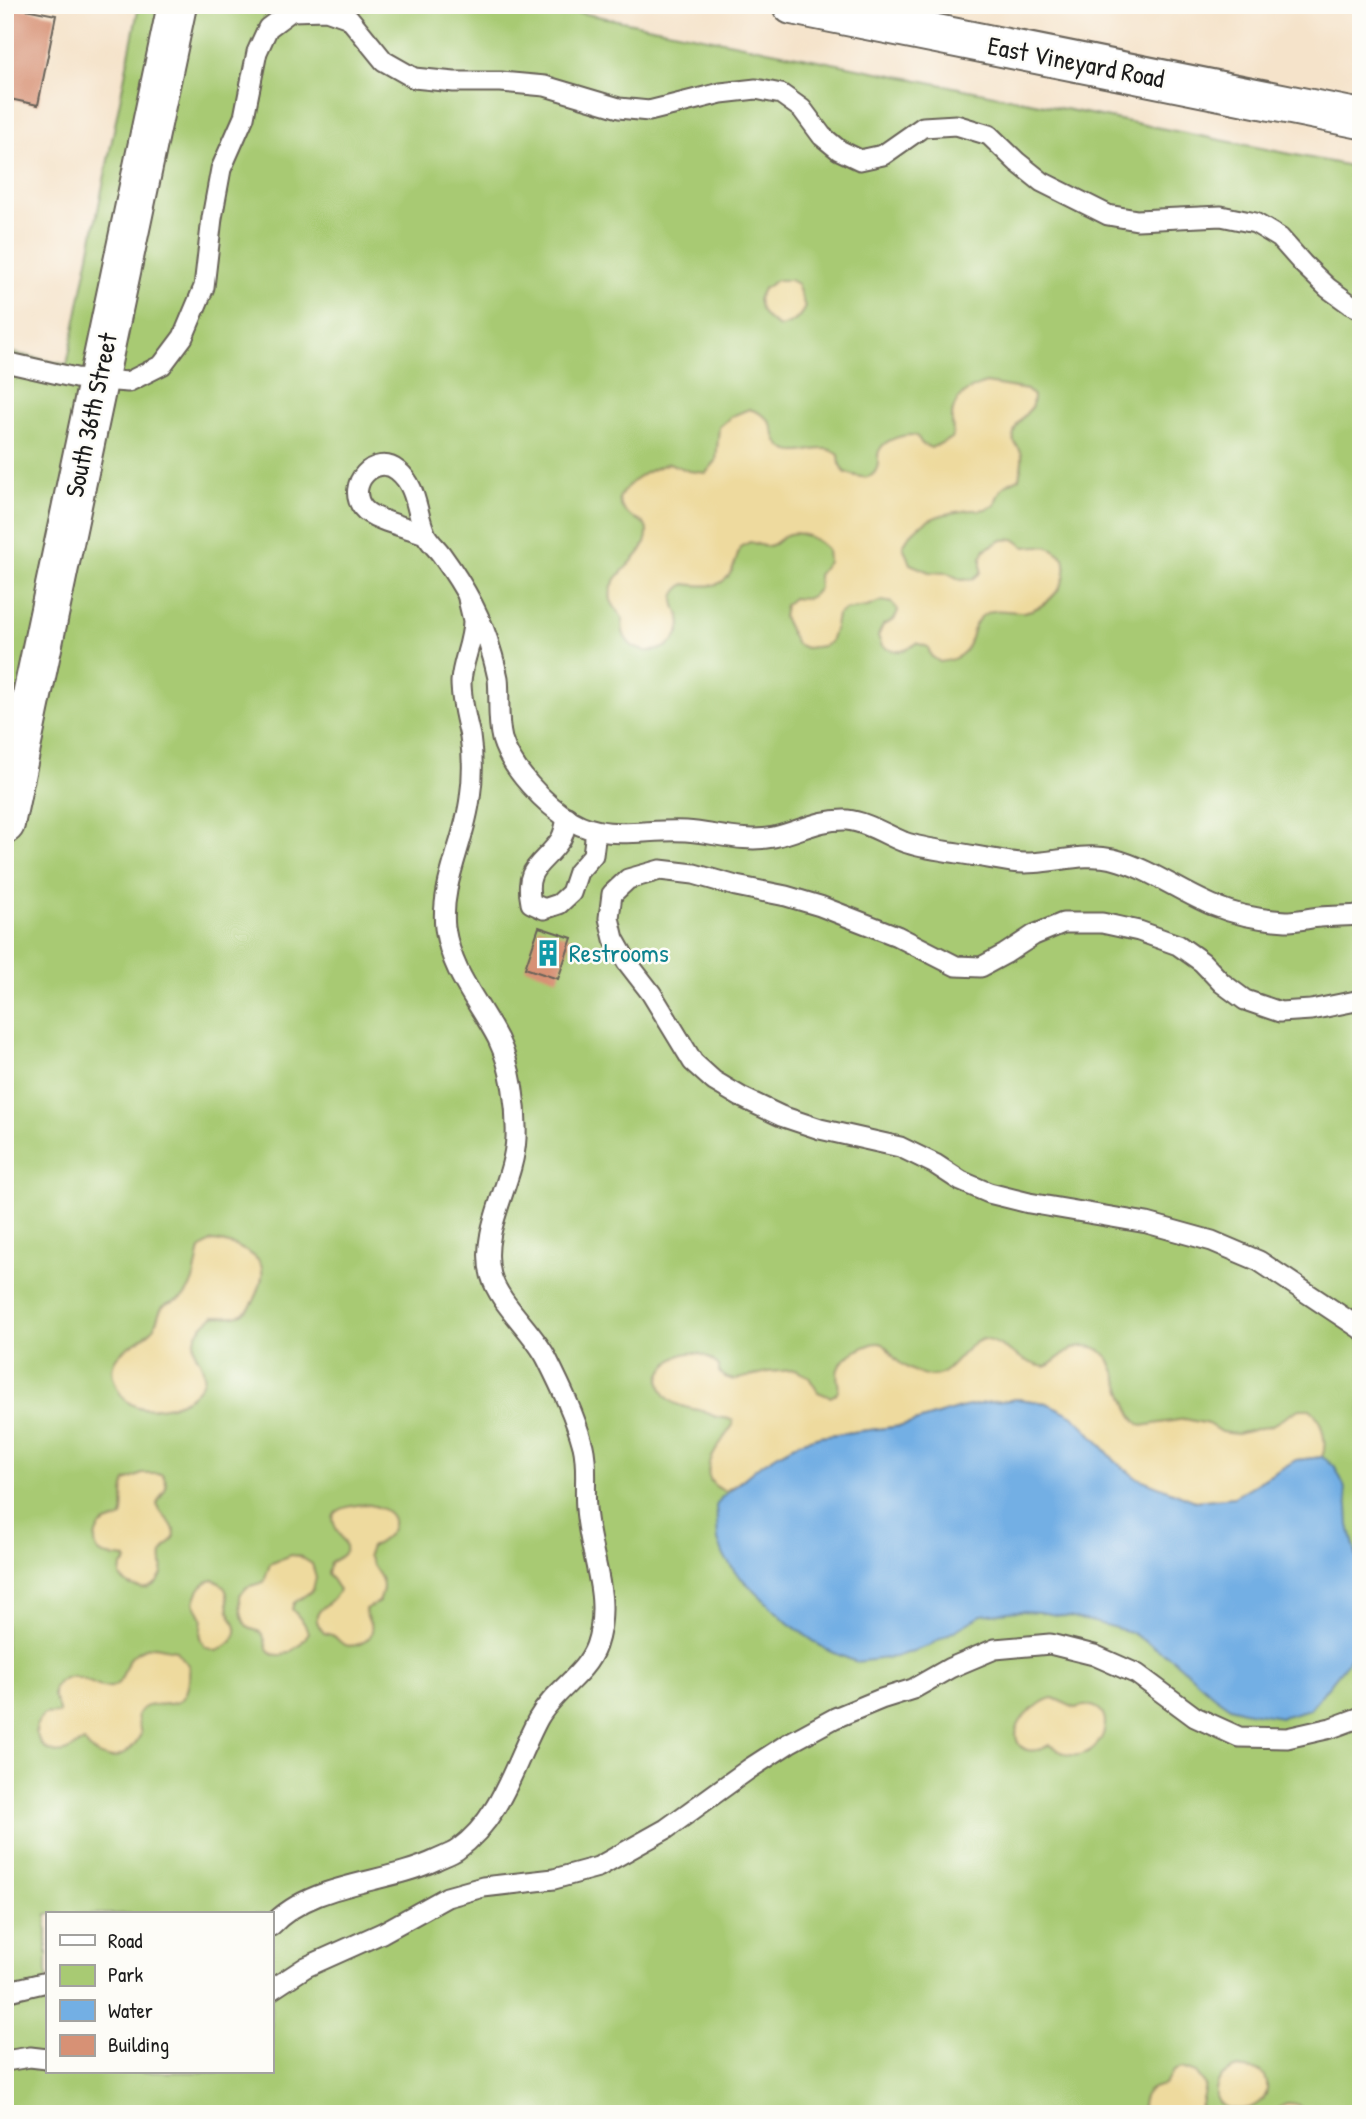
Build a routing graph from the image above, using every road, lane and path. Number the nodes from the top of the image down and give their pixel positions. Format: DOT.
graph roads {
  1 [pos="177,5"];
  2 [pos="792,5"];
  3 [pos="1361,119"];
  4 [pos="1361,309"];
  5 [pos="5,362"];
  6 [pos="99,381"];
  7 [pos="425,534"];
  8 [pos="468,598"];
  9 [pos="567,817"];
  10 [pos="5,824"];
  11 [pos="596,831"];
  12 [pos="1361,915"];
  13 [pos="1361,1000"];
  14 [pos="1361,1329"];
  15 [pos="1361,1717"];
  16 [pos="273,1924"];
  17 [pos="46,1982"];
  18 [pos="273,1989"];
  19 [pos="5,1992"];
  20 [pos="46,2059"];
  21 [pos="5,2061"];
  1 -- 6 [label="street, South 36th Street"];
  2 -- 3 [label="street, East Vineyard Road"];
  4 -- 6 [label="lane"];
  5 -- 6 [label="lane"];
  6 -- 10 [label="street, South 36th Street"];
  7 -- 8 [label="lane"];
  8 -- 9 [label="lane"];
  8 -- 16 [label="lane"];
  9 -- 11 [label="lane"];
  9 -- 11 [label="lane"];
  11 -- 12 [label="lane"];
  13 -- 14 [label="lane"];
  15 -- 18 [label="lane"];
  17 -- 19 [label="lane"];
  20 -- 21 [label="lane"];
}
